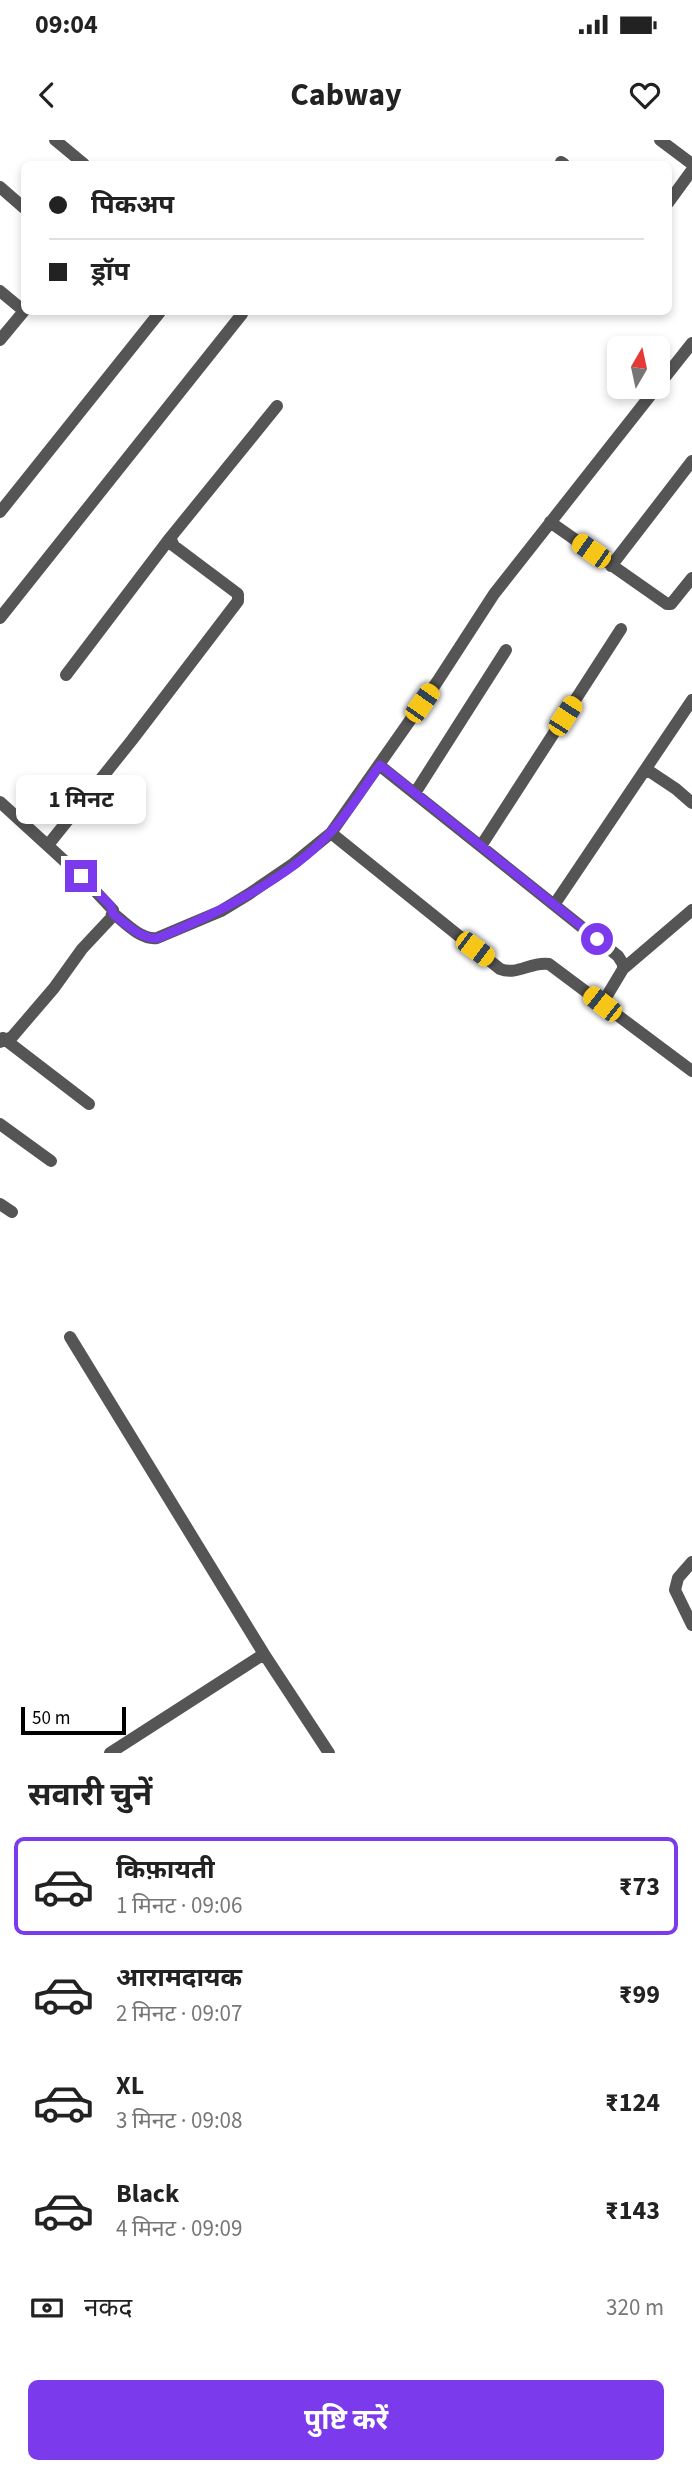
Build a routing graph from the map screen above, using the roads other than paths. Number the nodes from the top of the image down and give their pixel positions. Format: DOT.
graph roads {
  1 [pos="55,140"];
  2 [pos="660,140"];
  3 [pos="80,161"];
  4 [pos="692,164"];
  5 [pos="692,170"];
  6 [pos="0,187"];
  7 [pos="672,198"];
  8 [pos="21,205"];
  9 [pos="0,291"];
  10 [pos="21,308"];
  11 [pos="21,315"];
  12 [pos="158,315"];
  13 [pos="241,315"];
  14 [pos="0,340"];
  15 [pos="692,343"];
  16 [pos="670,371"];
  17 [pos="648,399"];
  18 [pos="277,406"];
  19 [pos="692,461"];
  20 [pos="0,512"];
  21 [pos="550,522"];
  22 [pos="170,538"];
  23 [pos="611,566"];
  24 [pos="692,578"];
  25 [pos="0,618"];
  26 [pos="621,629"];
  27 [pos="506,650"];
  28 [pos="66,675"];
  29 [pos="692,700"];
  30 [pos="380,765"];
  31 [pos="646,769"];
  32 [pos="415,793"];
  33 [pos="0,802"];
  34 [pos="692,803"];
  35 [pos="331,833"];
  36 [pos="48,845"];
  37 [pos="481,846"];
  38 [pos="554,905"];
  39 [pos="692,910"];
  40 [pos="113,914"];
  41 [pos="623,969"];
  42 [pos="602,1004"];
  43 [pos="2,1039"];
  44 [pos="692,1071"];
  45 [pos="89,1104"];
  46 [pos="0,1124"];
  47 [pos="51,1161"];
  48 [pos="0,1204"];
  49 [pos="12,1212"];
  50 [pos="70,1336"];
  51 [pos="692,1562"];
  52 [pos="692,1625"];
  53 [pos="264,1654"];
  54 [pos="110,1753"];
  55 [pos="329,1753"];
  1 -- 3 [label="street"];
  2 -- 4 [label="street"];
  5 -- 7 [label="street"];
  6 -- 8 [label="street"];
  9 -- 10 [label="street"];
  11 -- 14 [label="street"];
  12 -- 20 [label="street"];
  13 -- 25 [label="street"];
  15 -- 16 [label="street"];
  17 -- 21 [label="street"];
  18 -- 22 [label="street"];
  19 -- 23 [label="street"];
  21 -- 23 [label="street"];
  21 -- 30 [label="street"];
  22 -- 28 [label="street"];
  22 -- 36 [label="street"];
  23 -- 24 [label="street"];
  26 -- 37 [label="street"];
  27 -- 32 [label="street"];
  29 -- 31 [label="street"];
  30 -- 32 [label="street"];
  30 -- 35 [label="street"];
  31 -- 34 [label="street"];
  31 -- 38 [label="street"];
  32 -- 37 [label="street"];
  33 -- 36 [label="street"];
  35 -- 40 [label="street"];
  35 -- 42 [label="street"];
  36 -- 40 [label="street"];
  37 -- 38 [label="street"];
  38 -- 41 [label="street"];
  39 -- 41 [label="street"];
  40 -- 43 [label="street"];
  41 -- 42 [label="street"];
  42 -- 44 [label="street"];
  43 -- 45 [label="street"];
  46 -- 47 [label="street"];
  48 -- 49 [label="street"];
  50 -- 53 [label="street"];
  51 -- 52 [label="street"];
  53 -- 54 [label="street"];
  53 -- 55 [label="street"];
}
